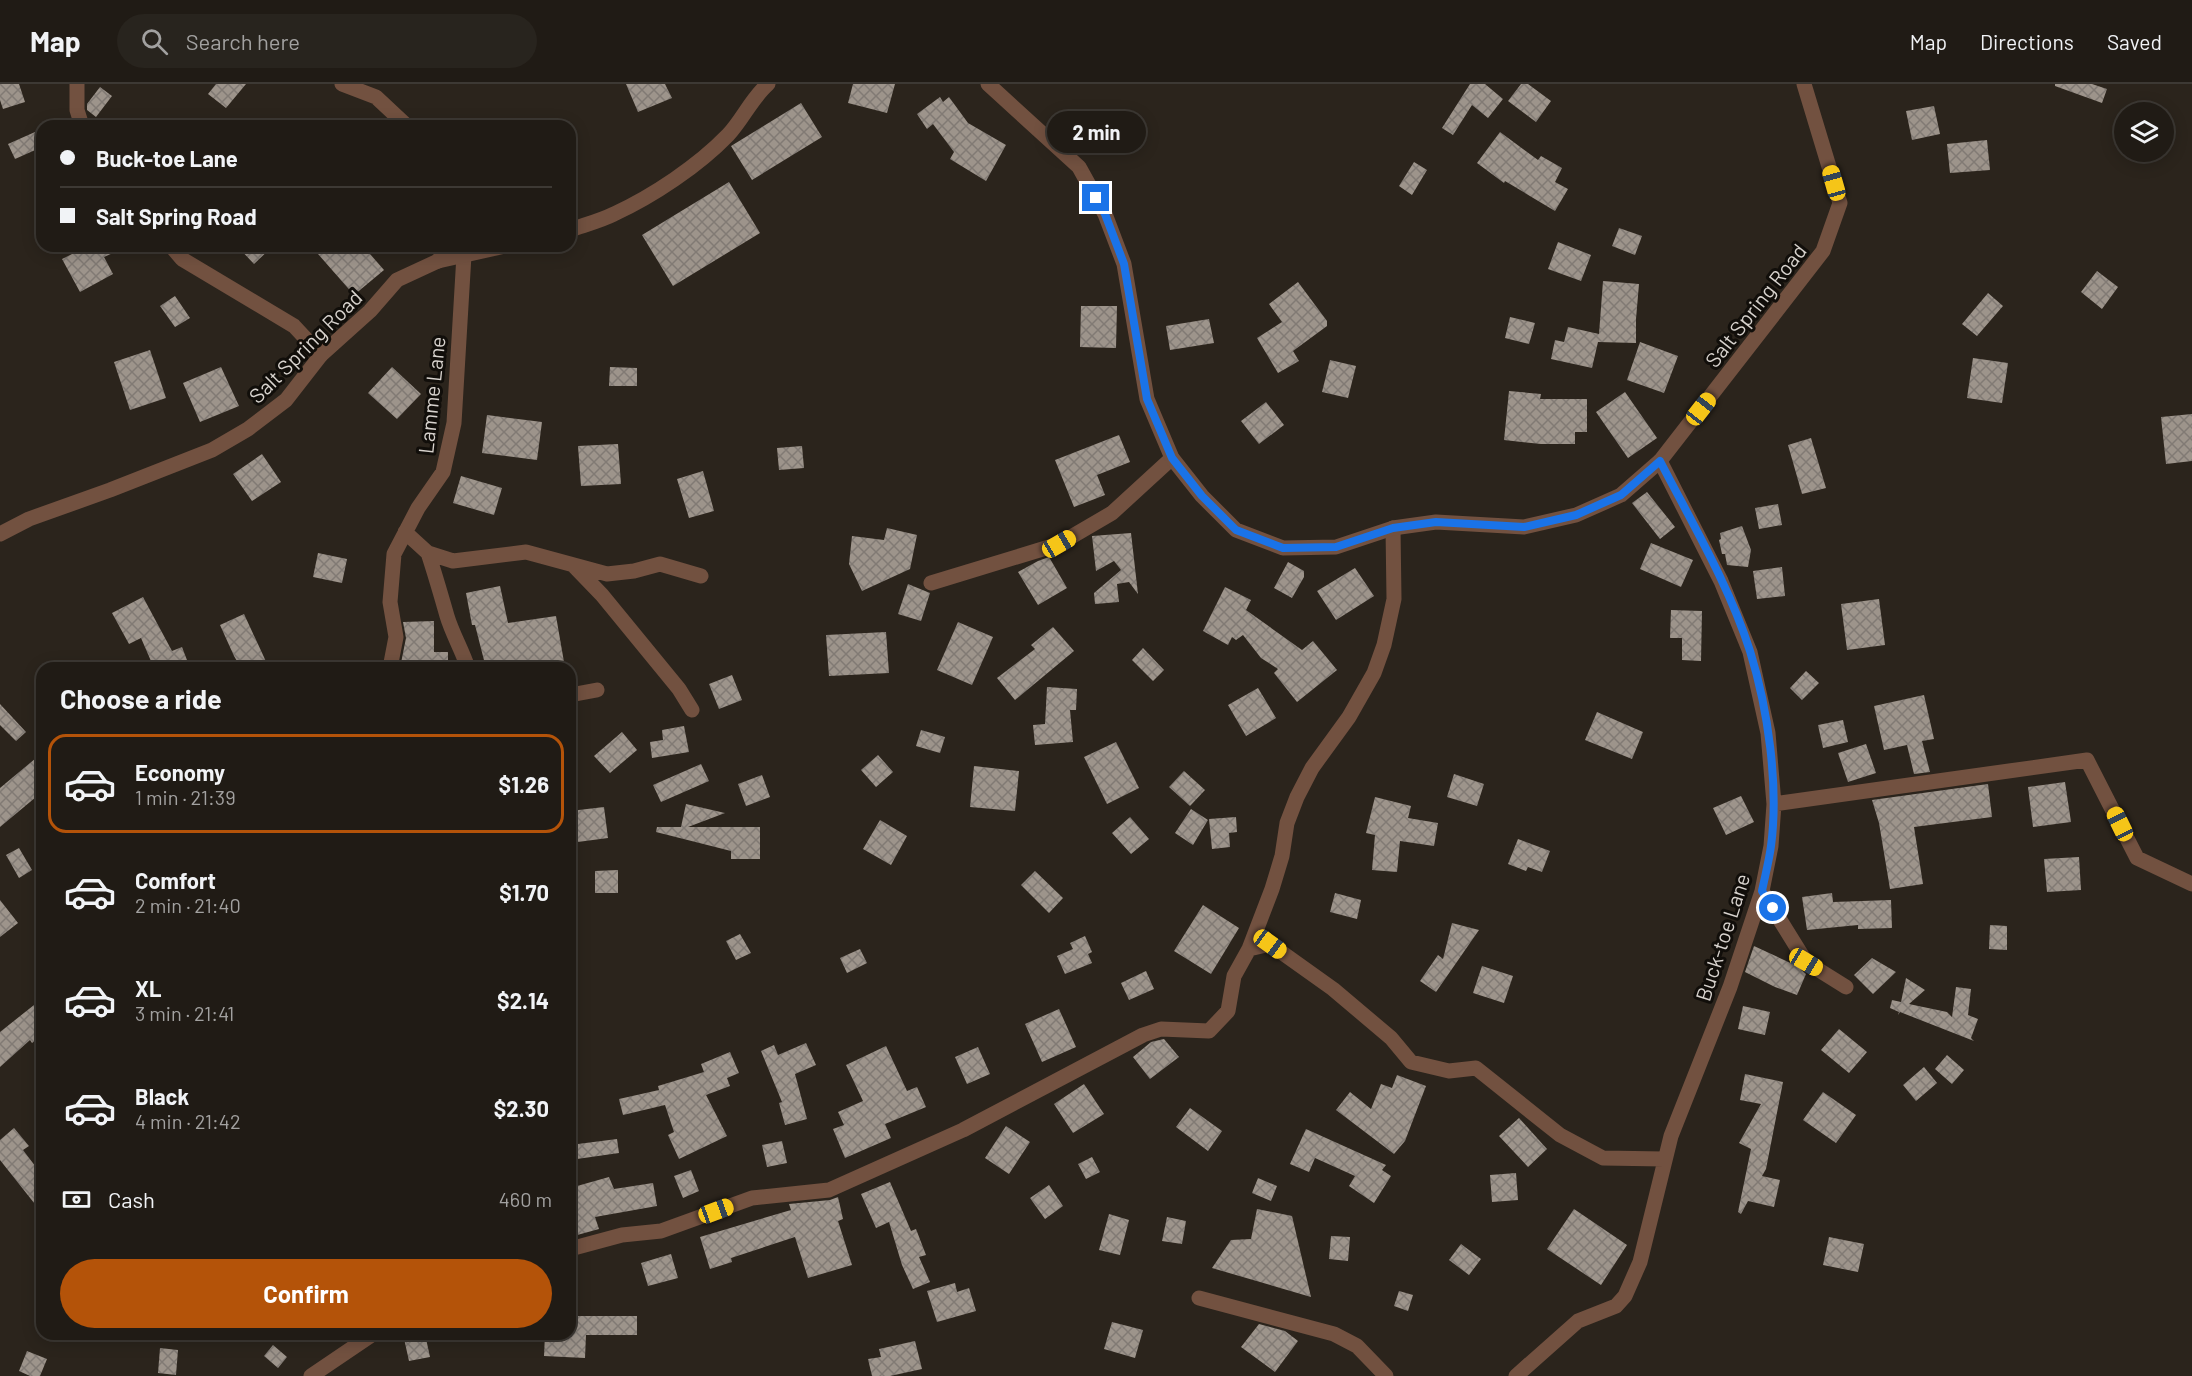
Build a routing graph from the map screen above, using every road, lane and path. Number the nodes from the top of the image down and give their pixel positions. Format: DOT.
graph roads {
  1 [pos="77,84"];
  2 [pos="342,84"];
  3 [pos="768,84"];
  4 [pos="988,84"];
  5 [pos="1804,84"];
  6 [pos="80,120"];
  7 [pos="401,120"];
  8 [pos="576,228"];
  9 [pos="176,252"];
  10 [pos="445,252"];
  11 [pos="478,252"];
  12 [pos="465,255"];
  13 [pos="438,261"];
  14 [pos="321,355"];
  15 [pos="1172,458"];
  16 [pos="1660,461"];
  17 [pos="1393,528"];
  18 [pos="405,532"];
  19 [pos="0,534"];
  20 [pos="428,553"];
  21 [pos="575,567"];
  22 [pos="701,576"];
  23 [pos="930,583"];
  24 [pos="391,662"];
  25 [pos="466,662"];
  26 [pos="597,690"];
  27 [pos="576,693"];
  28 [pos="692,710"];
  29 [pos="1774,804"];
  30 [pos="2192,884"];
  31 [pos="1762,891"];
  32 [pos="1249,949"];
  33 [pos="1846,987"];
  34 [pos="1664,1159"];
  35 [pos="576,1246"];
  36 [pos="1199,1298"];
  37 [pos="364,1340"];
  38 [pos="311,1376"];
  39 [pos="1386,1376"];
  40 [pos="1516,1376"];
  1 -- 6 [label="street"];
  2 -- 7 [label="street"];
  3 -- 8 [label="street"];
  4 -- 15 [label="street, Salt Spring Road"];
  5 -- 16 [label="street, Salt Spring Road"];
  9 -- 14 [label="street"];
  10 -- 13 [label="street"];
  11 -- 12 [label="street, Salt Spring Road"];
  12 -- 13 [label="street, Salt Spring Road"];
  12 -- 18 [label="street, Lamme Lane"];
  13 -- 14 [label="street, Salt Spring Road"];
  14 -- 19 [label="street, Salt Spring Road"];
  15 -- 17 [label="street, Salt Spring Road"];
  15 -- 23 [label="street"];
  16 -- 17 [label="street, Salt Spring Road"];
  16 -- 29 [label="street, Buck-toe Lane"];
  17 -- 32 [label="street"];
  18 -- 20 [label="street"];
  18 -- 24 [label="street, Lamme Lane"];
  20 -- 21 [label="street"];
  20 -- 25 [label="street"];
  21 -- 22 [label="street"];
  21 -- 28 [label="street"];
  26 -- 27 [label="street"];
  29 -- 30 [label="street"];
  29 -- 31 [label="street, Buck-toe Lane"];
  31 -- 33 [label="street"];
  31 -- 34 [label="street, Buck-toe Lane"];
  32 -- 34 [label="street"];
  32 -- 35 [label="street"];
  34 -- 40 [label="street, Buck-toe Lane"];
  36 -- 39 [label="street"];
  37 -- 38 [label="street"];
}
